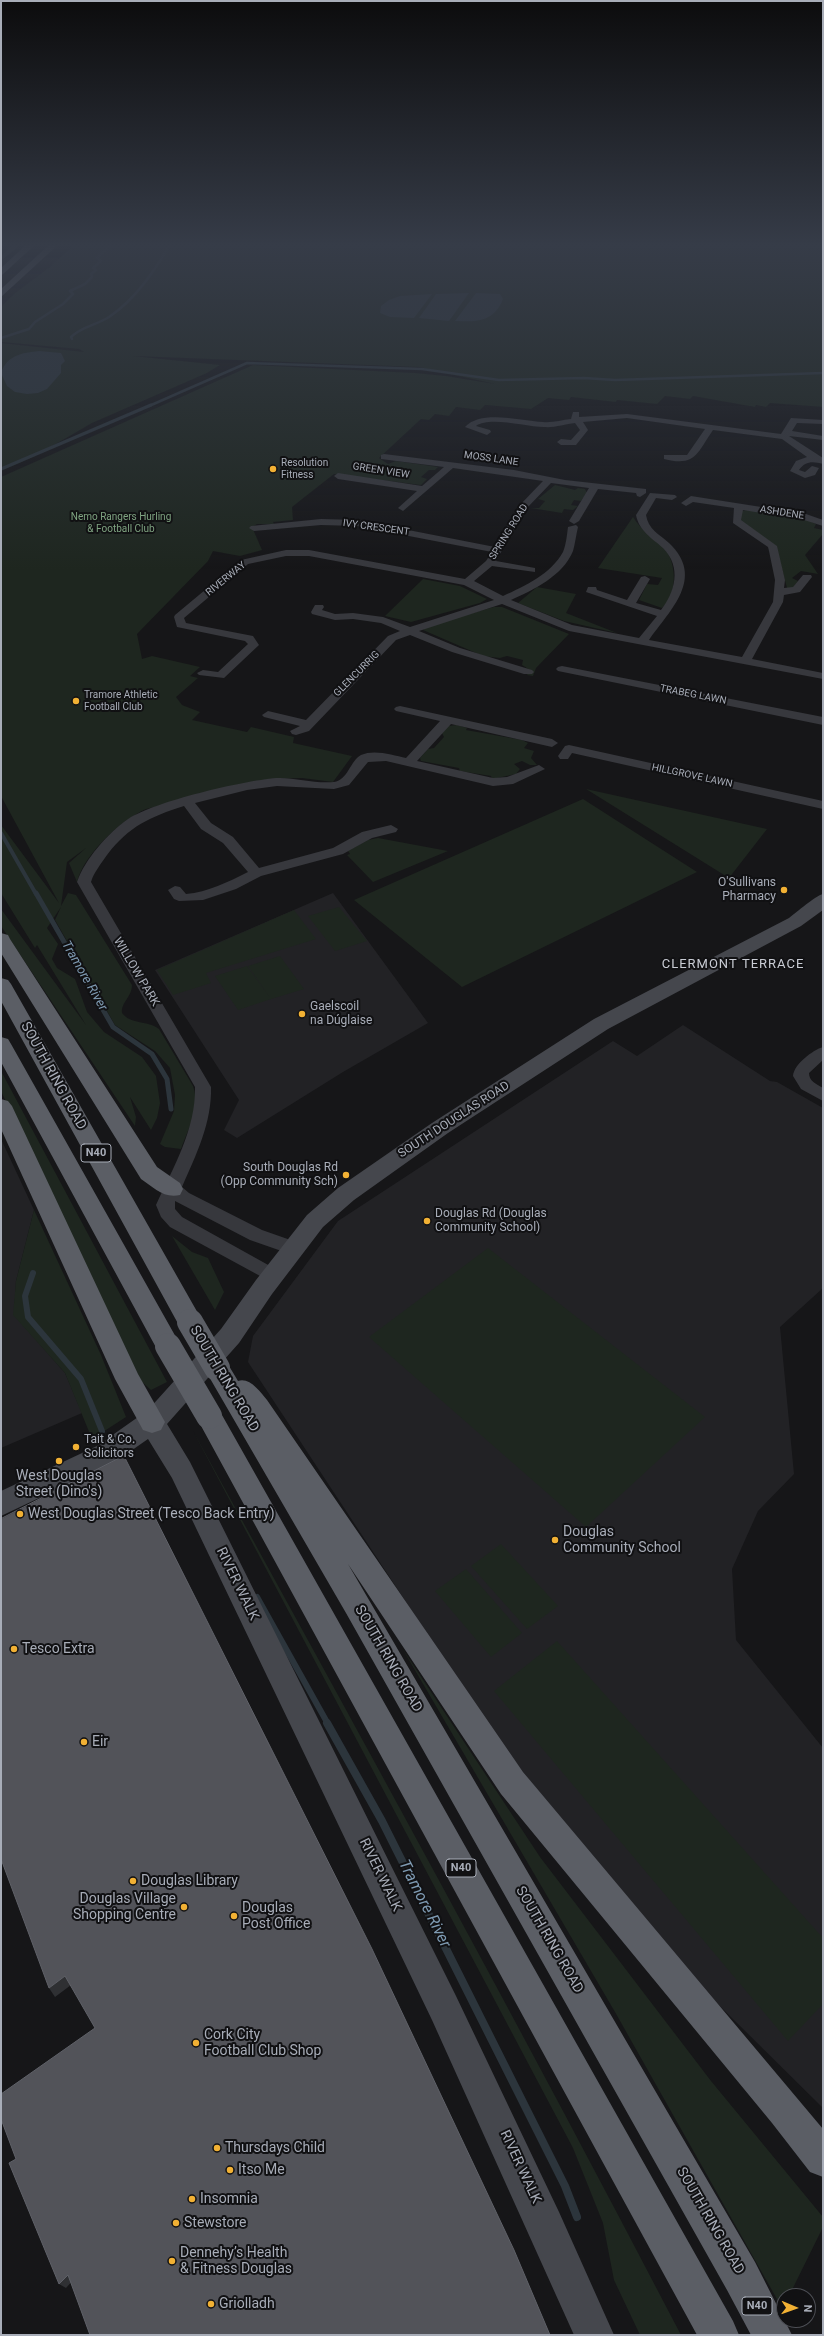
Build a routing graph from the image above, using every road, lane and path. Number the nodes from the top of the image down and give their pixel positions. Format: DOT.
graph roads {
  1 [pos="580,409"];
  2 [pos="688,415"];
  3 [pos="577,420"];
  4 [pos="682,423"];
  5 [pos="711,427"];
  6 [pos="820,430"];
  7 [pos="487,432"];
  8 [pos="787,432"];
  9 [pos="561,442"];
  10 [pos="384,457"];
  11 [pos="667,457"];
  12 [pos="814,458"];
  13 [pos="823,462"];
  14 [pos="451,465"];
  15 [pos="815,468"];
  16 [pos="338,476"];
  17 [pos="549,480"];
  18 [pos="594,486"];
  19 [pos="422,489"];
  20 [pos="640,494"];
  21 [pos="672,497"];
  22 [pos="686,503"];
  23 [pos="739,506"];
  24 [pos="403,508"];
  25 [pos="565,512"];
  26 [pos="575,520"];
  27 [pos="822,526"];
  28 [pos="254,528"];
  29 [pos="497,550"];
  30 [pos="490,563"];
  31 [pos="531,570"];
  32 [pos="808,578"];
  33 [pos="645,579"];
  34 [pos="467,582"];
  35 [pos="592,589"];
  36 [pos="780,592"];
  37 [pos="504,601"];
  38 [pos="630,604"];
  39 [pos="320,607"];
  40 [pos="662,614"];
  41 [pos="410,630"];
  42 [pos="642,642"];
  43 [pos="745,662"];
  44 [pos="562,669"];
  45 [pos="528,672"];
  46 [pos="203,673"];
  47 [pos="823,676"];
  48 [pos="277,706"];
  49 [pos="400,709"];
  50 [pos="268,715"];
  51 [pos="448,720"];
  52 [pos="823,721"];
  53 [pos="309,724"];
  54 [pos="260,725"];
  55 [pos="296,731"];
  56 [pos="552,743"];
  57 [pos="564,756"];
  58 [pos="409,762"];
  59 [pos="539,769"];
  60 [pos="188,802"];
  61 [pos="823,805"];
  62 [pos="391,829"];
  63 [pos="256,873"];
  64 [pos="175,890"];
  65 [pos="823,900"];
  66 [pos="1,939"];
  67 [pos="1,984"];
  68 [pos="1,1044"];
  69 [pos="823,1052"];
  70 [pos="823,1095"];
  71 [pos="1,1106"];
  72 [pos="172,1189"];
  73 [pos="293,1248"];
  74 [pos="273,1276"];
  75 [pos="228,1380"];
  76 [pos="152,1422"];
  77 [pos="1,1504"];
  78 [pos="785,2110"];
  79 [pos="823,2134"];
  80 [pos="823,2159"];
  81 [pos="715,2328"];
  82 [pos="594,2335"];
  83 [pos="772,2335"];
  1 -- 3 [label="street"];
  2 -- 4 [label="street"];
  3 -- 4 [label="street"];
  3 -- 7 [label="street"];
  3 -- 9 [label="street"];
  4 -- 5 [label="street"];
  5 -- 8 [label="street"];
  5 -- 11 [label="street"];
  6 -- 8 [label="street"];
  6 -- 8 [label="street"];
  8 -- 12 [label="street"];
  10 -- 14 [label="street, MOSS LANE"];
  12 -- 13 [label="street"];
  12 -- 15 [label="street"];
  14 -- 17 [label="street, MOSS LANE"];
  14 -- 19 [label="street, GREEN VIEW"];
  16 -- 19 [label="street, GREEN VIEW"];
  17 -- 18 [label="street, MOSS LANE"];
  17 -- 29 [label="street, SPRING ROAD"];
  18 -- 20 [label="street, MOSS LANE"];
  18 -- 26 [label="street"];
  19 -- 24 [label="street, GREEN VIEW"];
  21 -- 40 [label="street"];
  22 -- 23 [label="street, ASHDENE"];
  23 -- 27 [label="street, ASHDENE"];
  23 -- 36 [label="street, ASHDENE"];
  25 -- 26 [label="street"];
  26 -- 37 [label="street, GLENCURRIG"];
  28 -- 29 [label="street, IVY CRESCENT"];
  29 -- 30 [label="street, SPRING ROAD"];
  30 -- 31 [label="street"];
  30 -- 34 [label="street, SPRING ROAD"];
  32 -- 36 [label="street"];
  33 -- 38 [label="street"];
  34 -- 37 [label="street"];
  34 -- 46 [label="street, RIVERWAY"];
  35 -- 38 [label="street"];
  36 -- 43 [label="street, ASHDENE"];
  37 -- 41 [label="street, GLENCURRIG"];
  37 -- 42 [label="street"];
  38 -- 40 [label="street"];
  39 -- 41 [label="street"];
  40 -- 42 [label="street"];
  41 -- 45 [label="street"];
  41 -- 53 [label="street, GLENCURRIG"];
  42 -- 43 [label="street"];
  43 -- 47 [label="street"];
  44 -- 52 [label="street, TRABEG LAWN"];
  48 -- 50 [label="street"];
  49 -- 51 [label="street"];
  50 -- 53 [label="street"];
  50 -- 54 [label="street"];
  51 -- 56 [label="street"];
  51 -- 58 [label="street"];
  53 -- 55 [label="street, GLENCURRIG"];
  57 -- 61 [label="street, HILLGROVE LAWN"];
  58 -- 59 [label="street"];
  58 -- 60 [label="street, WILLOW PARK"];
  60 -- 63 [label="street"];
  60 -- 72 [label="street, WILLOW PARK"];
  62 -- 63 [label="street"];
  63 -- 64 [label="street"];
  65 -- 73 [label="main road, SOUTH DOUGLAS ROAD"];
  66 -- 72 [label="highway"];
  67 -- 75 [label="highway, SOUTH RING ROAD / N40, bridge"];
  68 -- 81 [label="highway, N40, bridge"];
  69 -- 70 [label="street"];
  71 -- 76 [label="highway"];
  72 -- 73 [label="street"];
  72 -- 74 [label="street, WILLOW PARK"];
  73 -- 74 [label="main road, SOUTH DOUGLAS ROAD"];
  74 -- 76 [label="main road, SOUTH DOUGLAS ROAD"];
  75 -- 78 [label="highway"];
  75 -- 83 [label="highway, SOUTH RING ROAD / N40"];
  76 -- 77 [label="main road, SOUTH DOUGLAS ROAD"];
  76 -- 82 [label="main road, RIVER WALK"];
  78 -- 79 [label="highway"];
  78 -- 80 [label="highway"];
}
